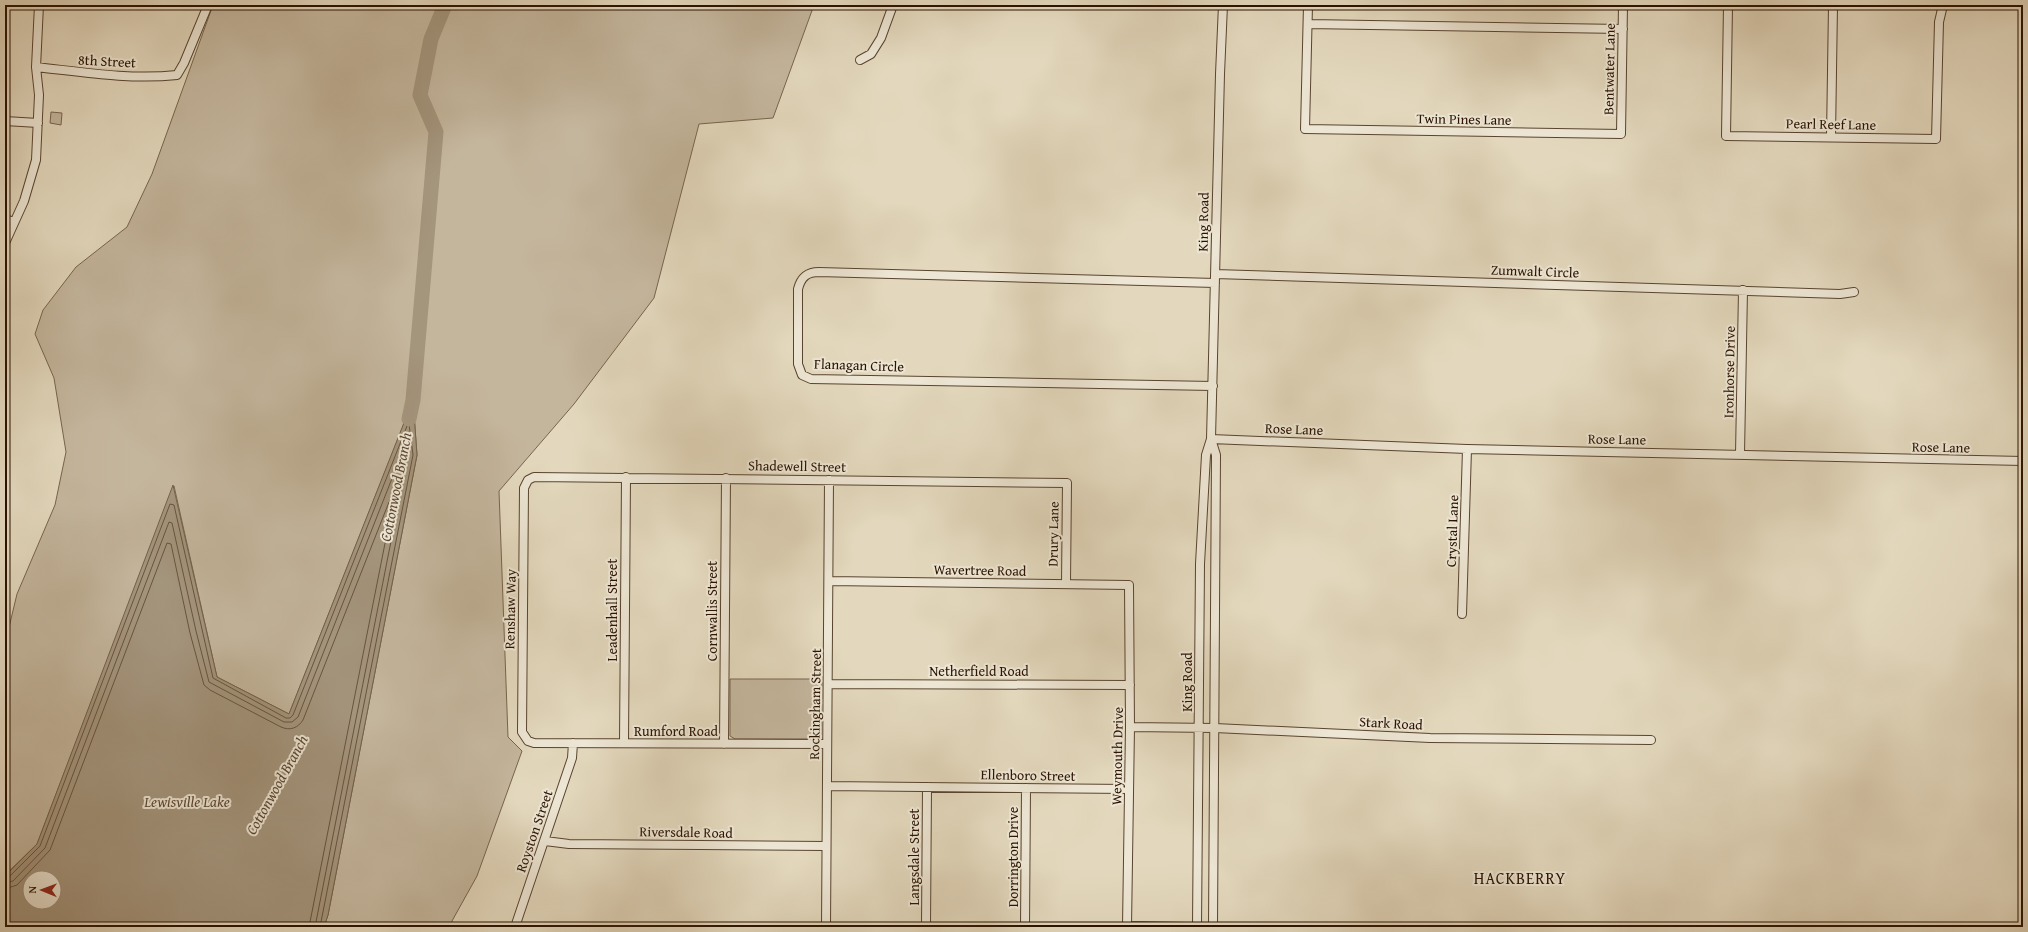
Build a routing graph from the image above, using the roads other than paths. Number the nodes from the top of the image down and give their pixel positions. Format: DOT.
graph roads {
  1 [pos="39,5"];
  2 [pos="208,5"];
  3 [pos="893,5"];
  4 [pos="1223,5"];
  5 [pos="1308,5"];
  6 [pos="1623,5"];
  7 [pos="1728,5"];
  8 [pos="1833,5"];
  9 [pos="1943,5"];
  10 [pos="1308,24"];
  11 [pos="1623,29"];
  12 [pos="860,60"];
  13 [pos="36,67"];
  14 [pos="5,121"];
  15 [pos="38,123"];
  16 [pos="1621,134"];
  17 [pos="1831,137"];
  18 [pos="5,219"];
  19 [pos="14,222"];
  20 [pos="5,244"];
  21 [pos="1215,274"];
  22 [pos="1215,283"];
  23 [pos="1743,290"];
  24 [pos="1854,292"];
  25 [pos="1213,386"];
  26 [pos="1211,439"];
  27 [pos="1468,449"];
  28 [pos="1740,454"];
  29 [pos="2023,461"];
  30 [pos="626,477"];
  31 [pos="726,478"];
  32 [pos="528,480"];
  33 [pos="830,480"];
  34 [pos="1066,483"];
  35 [pos="830,581"];
  36 [pos="1066,584"];
  37 [pos="1129,585"];
  38 [pos="1462,614"];
  39 [pos="1200,627"];
  40 [pos="1215,627"];
  41 [pos="828,684"];
  42 [pos="1130,685"];
  43 [pos="1130,727"];
  44 [pos="1199,728"];
  45 [pos="1215,728"];
  46 [pos="526,738"];
  47 [pos="1651,740"];
  48 [pos="573,743"];
  49 [pos="624,743"];
  50 [pos="724,744"];
  51 [pos="827,744"];
  52 [pos="827,786"];
  53 [pos="927,787"];
  54 [pos="1026,788"];
  55 [pos="1129,789"];
  56 [pos="545,841"];
  57 [pos="826,846"];
  58 [pos="1198,871"];
  59 [pos="1213,872"];
  60 [pos="515,927"];
  61 [pos="826,927"];
  62 [pos="926,927"];
  63 [pos="1026,927"];
  64 [pos="1127,927"];
  65 [pos="1186,927"];
  66 [pos="1197,927"];
  67 [pos="1213,927"];
  1 -- 13 [label="street"];
  2 -- 13 [label="street, 8th Street"];
  3 -- 12 [label="street"];
  4 -- 21 [label="street, King Road"];
  5 -- 10 [label="street"];
  6 -- 11 [label="street, Bentwater Lane"];
  7 -- 17 [label="street, Pearl Reef Lane"];
  8 -- 17 [label="street"];
  9 -- 17 [label="street, Pearl Reef Lane"];
  10 -- 11 [label="street"];
  10 -- 16 [label="street, Twin Pines Lane"];
  11 -- 16 [label="street, Bentwater Lane"];
  13 -- 15 [label="street"];
  14 -- 15 [label="street"];
  15 -- 19 [label="street"];
  18 -- 19 [label="street"];
  19 -- 20 [label="street"];
  21 -- 22 [label="street, King Road"];
  21 -- 23 [label="street, Zumwalt Circle"];
  22 -- 25 [label="street, King Road"];
  22 -- 25 [label="street, Flanagan Circle"];
  23 -- 24 [label="street, Zumwalt Circle"];
  23 -- 28 [label="street, Ironhorse Drive"];
  25 -- 26 [label="street, King Road"];
  26 -- 27 [label="street, Rose Lane"];
  26 -- 39 [label="street, King Road"];
  26 -- 40 [label="street, King Road"];
  27 -- 28 [label="street, Rose Lane"];
  27 -- 38 [label="street, Crystal Lane"];
  28 -- 29 [label="street, Rose Lane"];
  30 -- 31 [label="street, Shadewell Street"];
  30 -- 32 [label="street, Shadewell Street"];
  30 -- 49 [label="street, Leadenhall Street"];
  31 -- 33 [label="street, Shadewell Street"];
  31 -- 50 [label="street, Cornwallis Street"];
  32 -- 46 [label="street, Renshaw Way"];
  33 -- 34 [label="street, Shadewell Street"];
  33 -- 35 [label="street, Rockingham Street"];
  34 -- 36 [label="street, Drury Lane"];
  35 -- 36 [label="street, Wavertree Road"];
  35 -- 41 [label="street, Rockingham Street"];
  36 -- 37 [label="street, Wavertree Road"];
  37 -- 42 [label="street, Weymouth Drive"];
  39 -- 40 [label="street"];
  39 -- 44 [label="street, King Road"];
  40 -- 45 [label="street, King Road"];
  41 -- 42 [label="street, Netherfield Road"];
  41 -- 51 [label="street, Rockingham Street"];
  42 -- 43 [label="street, Weymouth Drive"];
  43 -- 44 [label="street, Stark Road"];
  43 -- 55 [label="street, Weymouth Drive"];
  44 -- 45 [label="street, Stark Road"];
  44 -- 58 [label="street, King Road"];
  45 -- 47 [label="street, Stark Road"];
  45 -- 59 [label="street, King Road"];
  46 -- 48 [label="street, Rumford Road"];
  48 -- 49 [label="street, Rumford Road"];
  48 -- 56 [label="street, Royston Street"];
  49 -- 50 [label="street, Rumford Road"];
  50 -- 51 [label="street, Rumford Road"];
  51 -- 52 [label="street, Rockingham Street"];
  52 -- 53 [label="street, Ellenboro Street"];
  52 -- 57 [label="street, Rockingham Street"];
  53 -- 54 [label="street, Ellenboro Street"];
  53 -- 62 [label="street, Langsdale Street"];
  54 -- 55 [label="street, Ellenboro Street"];
  54 -- 63 [label="street, Dorrington Drive"];
  55 -- 64 [label="street, Weymouth Drive"];
  56 -- 57 [label="street, Riversdale Road"];
  56 -- 60 [label="street, Royston Street"];
  57 -- 61 [label="street, Rockingham Street"];
  58 -- 59 [label="street"];
  58 -- 66 [label="street, King Road"];
  59 -- 67 [label="street, King Road"];
  64 -- 65 [label="street"];
}
